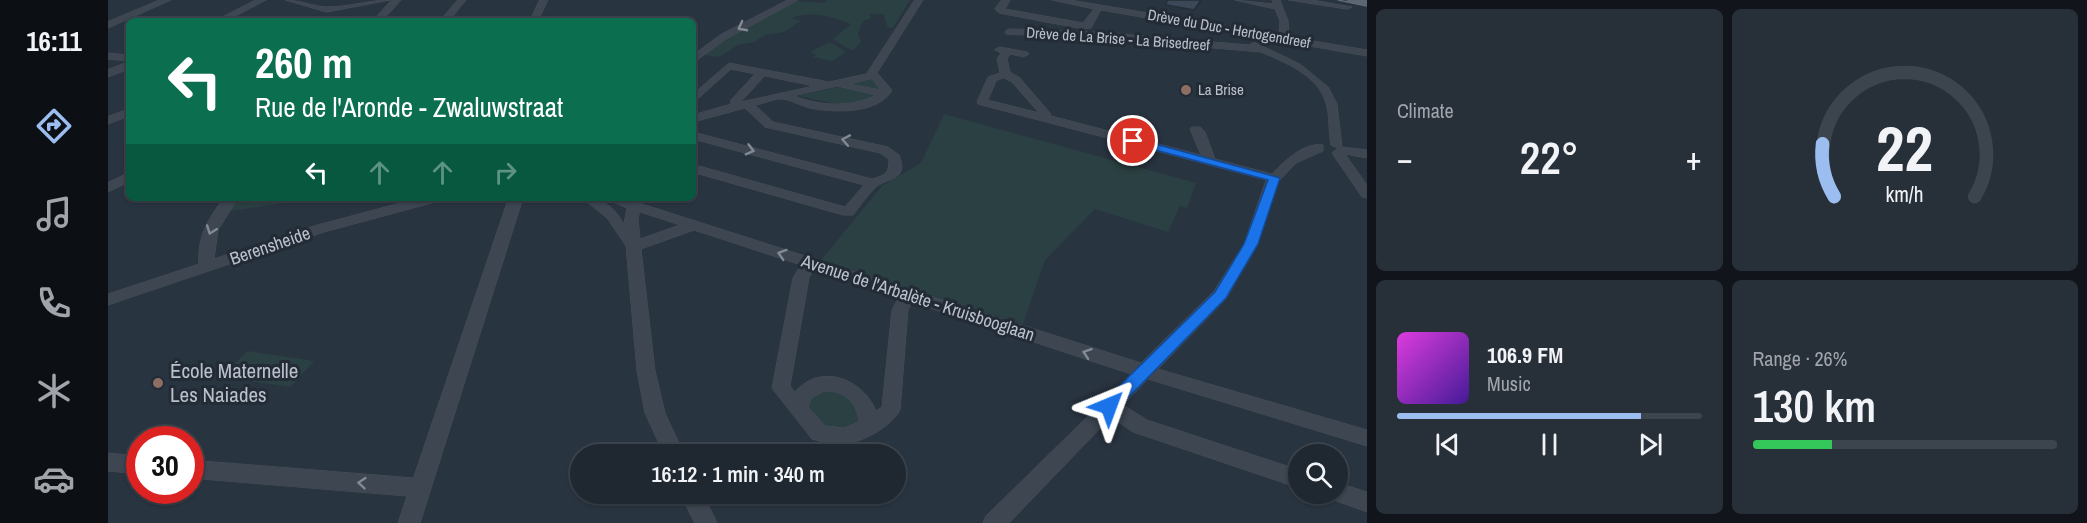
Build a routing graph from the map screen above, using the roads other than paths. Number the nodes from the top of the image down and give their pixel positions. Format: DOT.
graph roads {
  1 [pos="167,0"];
  2 [pos="261,0"];
  3 [pos="290,0"];
  4 [pos="386,0"];
  5 [pos="398,0"];
  6 [pos="462,0"];
  7 [pos="544,0"];
  8 [pos="794,0"];
  9 [pos="919,0"];
  10 [pos="1006,0"];
  11 [pos="1056,0"];
  12 [pos="1239,0"];
  13 [pos="1293,0"];
  14 [pos="1278,3"];
  15 [pos="1096,4"];
  16 [pos="1359,6"];
  17 [pos="108,15"];
  18 [pos="129,16"];
  19 [pos="225,18"];
  20 [pos="379,18"];
  21 [pos="447,18"];
  22 [pos="535,18"];
  23 [pos="108,25"];
  24 [pos="1226,28"];
  25 [pos="1009,32"];
  26 [pos="1284,38"];
  27 [pos="1262,49"];
  28 [pos="1367,53"];
  29 [pos="1024,54"];
  30 [pos="108,56"];
  31 [pos="126,58"];
  32 [pos="696,58"];
  33 [pos="126,66"];
  34 [pos="763,72"];
  35 [pos="108,74"];
  36 [pos="873,74"];
  37 [pos="1005,74"];
  38 [pos="835,85"];
  39 [pos="885,94"];
  40 [pos="787,96"];
  41 [pos="696,97"];
  42 [pos="743,105"];
  43 [pos="126,113"];
  44 [pos="696,118"];
  45 [pos="1043,118"];
  46 [pos="108,121"];
  47 [pos="1196,129"];
  48 [pos="696,136"];
  49 [pos="1332,145"];
  50 [pos="1367,154"];
  51 [pos="1209,160"];
  52 [pos="696,170"];
  53 [pos="1274,178"];
  54 [pos="126,179"];
  55 [pos="872,183"];
  56 [pos="108,188"];
  57 [pos="1367,194"];
  58 [pos="229,201"];
  59 [pos="411,201"];
  60 [pos="515,201"];
  61 [pos="619,203"];
  62 [pos="388,204"];
  63 [pos="692,226"];
  64 [pos="633,246"];
  65 [pos="810,263"];
  66 [pos="207,268"];
  67 [pos="908,295"];
  68 [pos="108,300"];
  69 [pos="1143,370"];
  70 [pos="1109,406"];
  71 [pos="798,408"];
  72 [pos="869,425"];
  73 [pos="1367,438"];
  74 [pos="669,444"];
  75 [pos="108,462"];
  76 [pos="126,464"];
  77 [pos="204,470"];
  78 [pos="1288,475"];
  79 [pos="420,488"];
  80 [pos="1348,495"];
  81 [pos="1367,502"];
  82 [pos="697,504"];
  83 [pos="408,523"];
  84 [pos="706,523"];
  85 [pos="994,523"];
  1 -- 18 [label="street"];
  2 -- 19 [label="street"];
  3 -- 4 [label="street"];
  5 -- 20 [label="street"];
  6 -- 21 [label="street"];
  7 -- 22 [label="street"];
  8 -- 32 [label="street, one-way"];
  9 -- 36 [label="street"];
  10 -- 15 [label="street"];
  11 -- 15 [label="street, Drève du Duc - Hertogendreef"];
  12 -- 14 [label="street"];
  13 -- 16 [label="street"];
  14 -- 26 [label="street"];
  15 -- 24 [label="street, Drève du Duc - Hertogendreef"];
  17 -- 18 [label="street"];
  18 -- 23 [label="street"];
  24 -- 26 [label="street, Drève du Duc - Hertogendreef"];
  24 -- 27 [label="street"];
  25 -- 27 [label="street, Drève de La Brise - La Brisedreef"];
  26 -- 28 [label="street, Drève du Duc - Hertogendreef"];
  27 -- 49 [label="street"];
  29 -- 37 [label="street"];
  30 -- 31 [label="street"];
  33 -- 35 [label="street"];
  34 -- 38 [label="street"];
  34 -- 41 [label="street"];
  34 -- 42 [label="street"];
  36 -- 38 [label="street"];
  36 -- 39 [label="street"];
  37 -- 45 [label="street"];
  37 -- 45 [label="street"];
  38 -- 39 [label="street"];
  38 -- 40 [label="street"];
  39 -- 40 [label="street"];
  40 -- 42 [label="street"];
  42 -- 44 [label="street"];
  55 -- 42 [label="street, one-way"];
  43 -- 46 [label="street"];
  45 -- 51 [label="street"];
  47 -- 51 [label="street"];
  48 -- 55 [label="street, one-way"];
  49 -- 50 [label="street"];
  49 -- 53 [label="street"];
  49 -- 57 [label="street"];
  51 -- 53 [label="street"];
  52 -- 55 [label="street"];
  53 -- 69 [label="street"];
  54 -- 56 [label="street"];
  58 -- 66 [label="street, one-way"];
  59 -- 62 [label="street, Berensheide"];
  60 -- 79 [label="street"];
  61 -- 63 [label="street, Avenue de l'Arbalète - Kruisbooglaan"];
  61 -- 64 [label="street"];
  61 -- 64 [label="street"];
  62 -- 66 [label="street, Berensheide"];
  63 -- 64 [label="street"];
  65 -- 63 [label="street, Avenue de l'Arbalète - Kruisbooglaan, one-way"];
  64 -- 74 [label="street"];
  65 -- 67 [label="street, Avenue de l'Arbalète - Kruisbooglaan"];
  65 -- 71 [label="street"];
  66 -- 68 [label="street, Berensheide"];
  69 -- 67 [label="street, Avenue de l'Arbalète - Kruisbooglaan, one-way"];
  67 -- 72 [label="street"];
  69 -- 70 [label="street"];
  69 -- 73 [label="street, Avenue de l'Arbalète - Kruisbooglaan"];
  70 -- 78 [label="street"];
  70 -- 85 [label="street"];
  71 -- 72 [label="street"];
  71 -- 72 [label="street"];
  75 -- 76 [label="street"];
  79 -- 77 [label="street, one-way"];
  79 -- 83 [label="street"];
  80 -- 81 [label="street"];
  82 -- 84 [label="street"];
}
